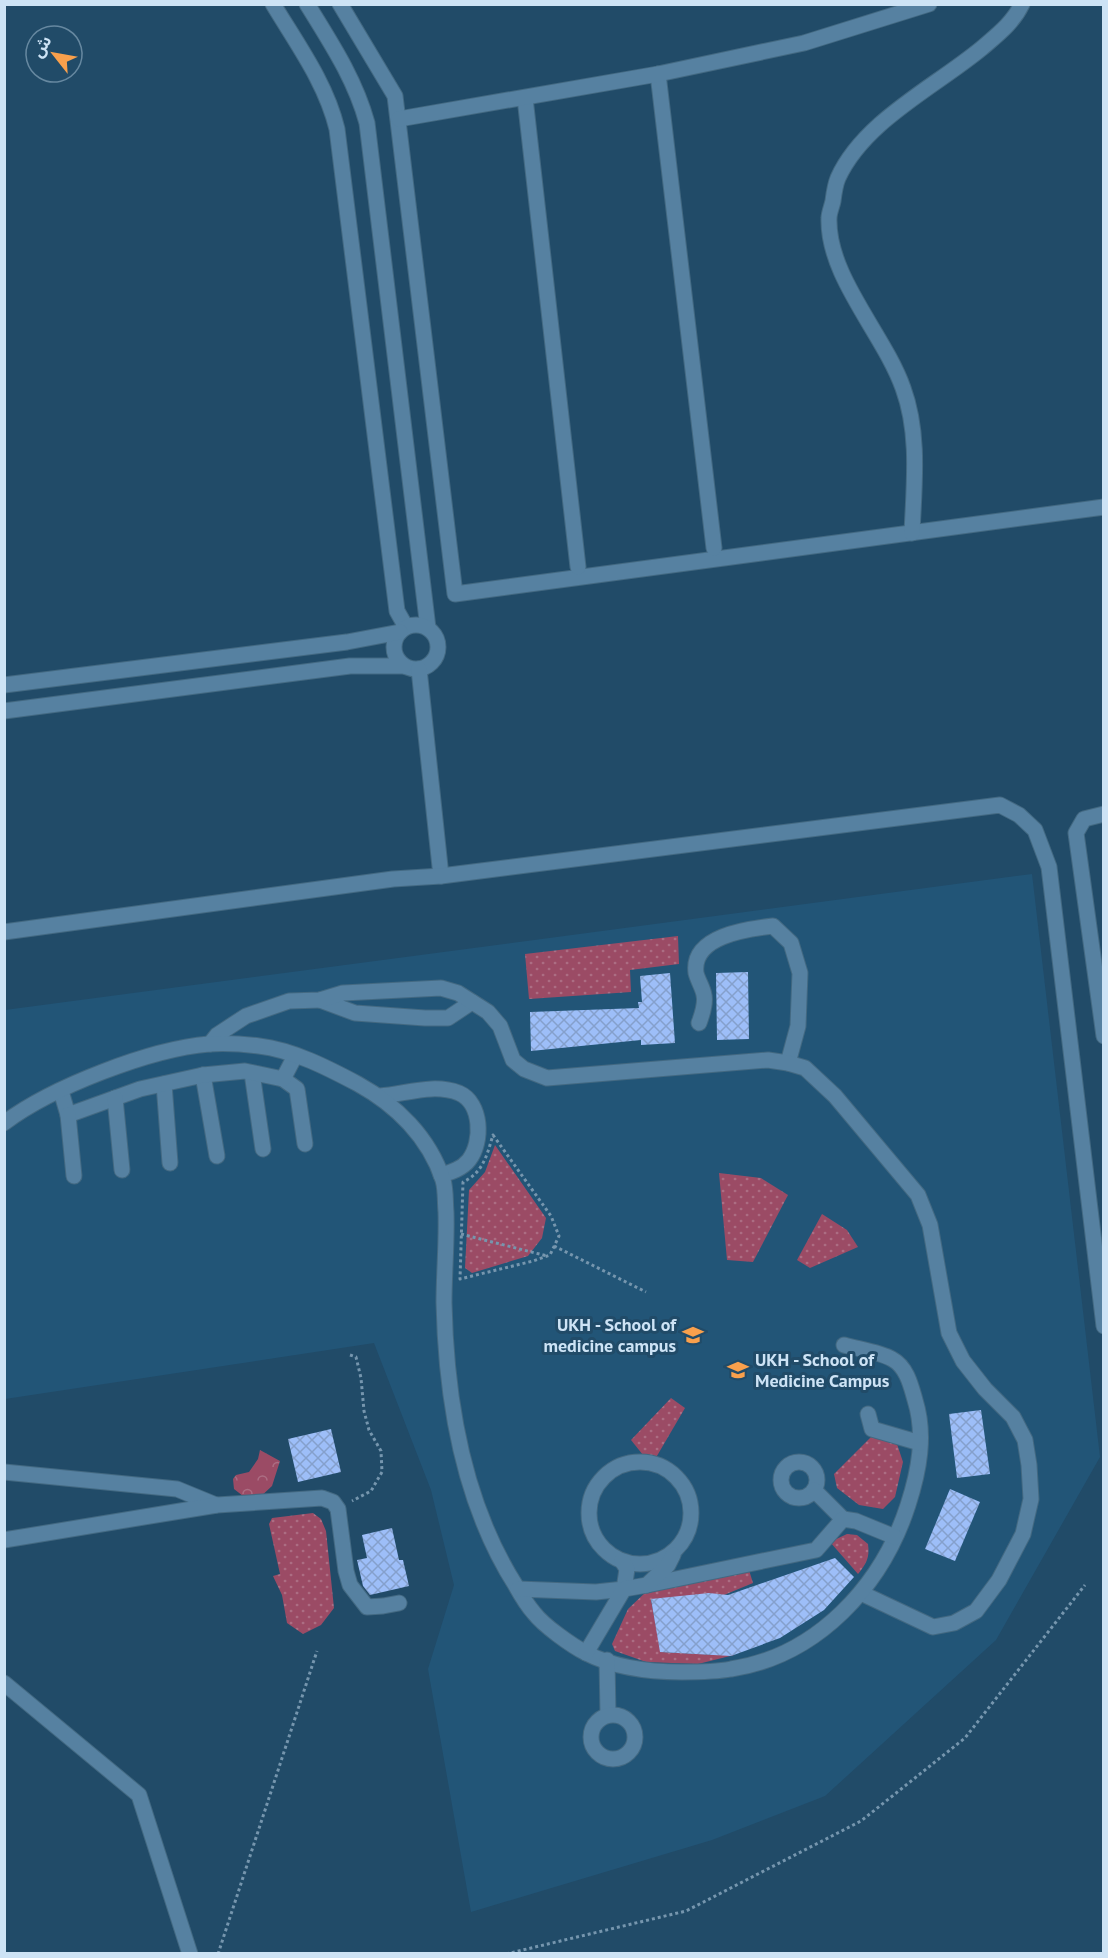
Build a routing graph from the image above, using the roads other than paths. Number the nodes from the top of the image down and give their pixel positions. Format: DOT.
graph roads {
  1 [pos="273,4"];
  2 [pos="307,4"];
  3 [pos="340,4"];
  4 [pos="929,4"];
  5 [pos="1022,4"];
  6 [pos="658,74"];
  7 [pos="525,98"];
  8 [pos="399,119"];
  9 [pos="1104,507"];
  10 [pos="912,533"];
  11 [pos="714,548"];
  12 [pos="578,567"];
  13 [pos="428,628"];
  14 [pos="403,630"];
  15 [pos="411,668"];
  16 [pos="4,684"];
  17 [pos="4,711"];
  18 [pos="1104,814"];
  19 [pos="441,876"];
  20 [pos="4,932"];
  21 [pos="320,1000"];
  22 [pos="472,1002"];
  23 [pos="699,1023"];
  24 [pos="1104,1036"];
  25 [pos="210,1044"];
  26 [pos="295,1056"];
  27 [pos="788,1063"];
  28 [pos="252,1073"];
  29 [pos="203,1075"];
  30 [pos="283,1079"];
  31 [pos="164,1084"];
  32 [pos="61,1091"];
  33 [pos="380,1096"];
  34 [pos="115,1098"];
  35 [pos="69,1115"];
  36 [pos="4,1123"];
  37 [pos="305,1144"];
  38 [pos="263,1149"];
  39 [pos="217,1156"];
  40 [pos="170,1163"];
  41 [pos="122,1170"];
  42 [pos="441,1175"];
  43 [pos="74,1176"];
  44 [pos="1104,1326"];
  45 [pos="844,1345"];
  46 [pos="868,1414"];
  47 [pos="920,1443"];
  48 [pos="4,1472"];
  49 [pos="814,1490"];
  50 [pos="217,1505"];
  51 [pos="843,1519"];
  52 [pos="895,1537"];
  53 [pos="4,1540"];
  54 [pos="677,1549"];
  55 [pos="622,1561"];
  56 [pos="647,1585"];
  57 [pos="518,1589"];
  58 [pos="624,1589"];
  59 [pos="861,1593"];
  60 [pos="399,1603"];
  61 [pos="586,1653"];
  62 [pos="607,1660"];
  63 [pos="4,1683"];
  64 [pos="608,1715"];
  65 [pos="190,1953"];
  1 -- 14 [label="street"];
  2 -- 13 [label="street"];
  3 -- 8 [label="street"];
  4 -- 6 [label="street"];
  5 -- 10 [label="street"];
  6 -- 7 [label="street"];
  6 -- 11 [label="street"];
  7 -- 8 [label="street"];
  7 -- 12 [label="street"];
  8 -- 10 [label="street"];
  9 -- 10 [label="street"];
  13 -- 14 [label="street"];
  13 -- 15 [label="street"];
  14 -- 15 [label="street"];
  14 -- 16 [label="street"];
  15 -- 17 [label="street"];
  15 -- 19 [label="street"];
  18 -- 24 [label="street"];
  19 -- 20 [label="street"];
  19 -- 44 [label="street"];
  21 -- 22 [label="street"];
  21 -- 22 [label="street"];
  21 -- 25 [label="street"];
  22 -- 27 [label="street"];
  23 -- 27 [label="street"];
  25 -- 26 [label="street"];
  25 -- 32 [label="street"];
  26 -- 30 [label="street"];
  26 -- 33 [label="street"];
  27 -- 59 [label="street"];
  28 -- 29 [label="street"];
  28 -- 30 [label="street"];
  28 -- 38 [label="street"];
  29 -- 31 [label="street"];
  29 -- 39 [label="street"];
  30 -- 37 [label="street"];
  31 -- 34 [label="street"];
  31 -- 40 [label="street"];
  32 -- 35 [label="street"];
  32 -- 36 [label="street"];
  33 -- 42 [label="street"];
  33 -- 42 [label="street"];
  34 -- 35 [label="street"];
  34 -- 41 [label="street"];
  35 -- 43 [label="street"];
  42 -- 57 [label="street"];
  45 -- 47 [label="street"];
  46 -- 47 [label="street"];
  47 -- 52 [label="street"];
  48 -- 50 [label="street"];
  49 -- 51 [label="street"];
  50 -- 53 [label="street"];
  50 -- 60 [label="street"];
  51 -- 52 [label="street"];
  51 -- 56 [label="street"];
  52 -- 59 [label="street"];
  54 -- 55 [label="street"];
  54 -- 55 [label="street"];
  54 -- 56 [label="street"];
  55 -- 58 [label="street"];
  56 -- 58 [label="street"];
  57 -- 58 [label="street"];
  57 -- 61 [label="street"];
  58 -- 61 [label="street"];
  59 -- 62 [label="street"];
  61 -- 62 [label="street"];
  62 -- 64 [label="street"];
  63 -- 65 [label="street"];
}
